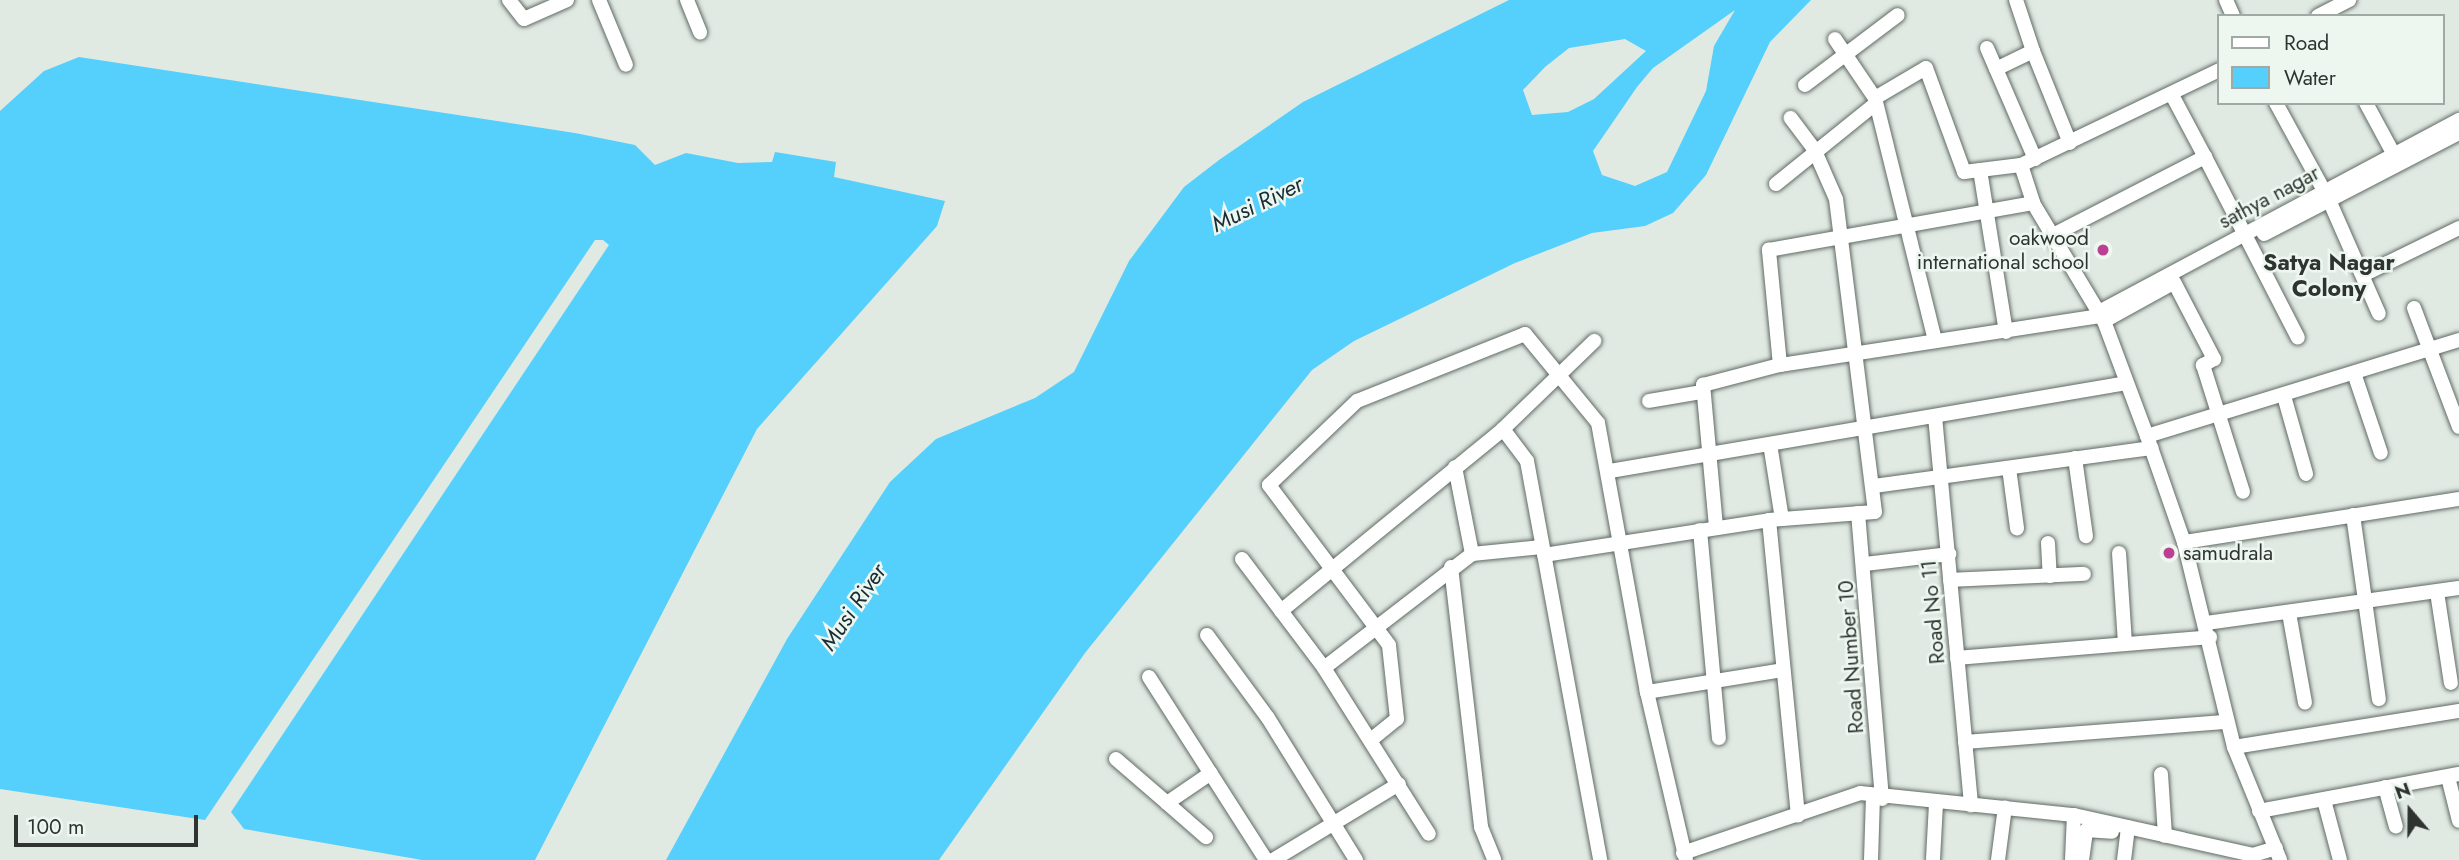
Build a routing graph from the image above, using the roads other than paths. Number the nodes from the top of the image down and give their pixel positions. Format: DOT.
graph roads {
  1 [pos="509,0"];
  2 [pos="567,0"];
  3 [pos="599,0"];
  4 [pos="688,0"];
  5 [pos="2017,0"];
  6 [pos="2349,0"];
  7 [pos="2322,14"];
  8 [pos="1898,15"];
  9 [pos="700,33"];
  10 [pos="1835,39"];
  11 [pos="1987,48"];
  12 [pos="2033,51"];
  13 [pos="1846,54"];
  14 [pos="626,65"];
  15 [pos="1996,69"];
  16 [pos="2218,71"];
  17 [pos="1805,85"];
  18 [pos="2172,95"];
  19 [pos="1875,102"];
  20 [pos="2277,105"];
  21 [pos="2367,105"];
  22 [pos="1791,118"];
  23 [pos="2459,120"];
  24 [pos="2459,134"];
  25 [pos="2070,143"];
  26 [pos="1814,149"];
  27 [pos="2393,153"];
  28 [pos="2205,157"];
  29 [pos="2028,162"];
  30 [pos="1980,170"];
  31 [pos="1776,184"];
  32 [pos="2326,196"];
  33 [pos="2033,203"];
  34 [pos="1987,213"];
  35 [pos="1911,226"];
  36 [pos="2459,228"];
  37 [pos="2056,234"];
  38 [pos="2248,237"];
  39 [pos="1841,238"];
  40 [pos="2363,275"];
  41 [pos="2174,282"];
  42 [pos="2414,308"];
  43 [pos="2379,314"];
  44 [pos="2101,316"];
  45 [pos="2006,332"];
  46 [pos="2298,338"];
  47 [pos="2459,340"];
  48 [pos="1594,341"];
  49 [pos="1935,341"];
  50 [pos="2428,349"];
  51 [pos="1860,354"];
  52 [pos="1780,365"];
  53 [pos="2354,373"];
  54 [pos="1559,378"];
  55 [pos="2127,383"];
  56 [pos="1701,392"];
  57 [pos="2284,396"];
  58 [pos="1649,401"];
  59 [pos="2221,413"];
  60 [pos="1935,416"];
  61 [pos="1868,426"];
  62 [pos="2459,427"];
  63 [pos="1503,429"];
  64 [pos="2149,442"];
  65 [pos="1770,444"];
  66 [pos="2381,453"];
  67 [pos="1706,454"];
  68 [pos="2075,458"];
  69 [pos="1455,467"];
  70 [pos="2008,468"];
  71 [pos="1610,471"];
  72 [pos="2306,474"];
  73 [pos="1942,477"];
  74 [pos="1874,486"];
  75 [pos="2243,492"];
  76 [pos="2459,499"];
  77 [pos="1858,513"];
  78 [pos="2353,515"];
  79 [pos="1776,519"];
  80 [pos="1716,527"];
  81 [pos="2017,528"];
  82 [pos="1700,530"];
  83 [pos="2086,536"];
  84 [pos="1622,541"];
  85 [pos="2184,542"];
  86 [pos="2048,543"];
  87 [pos="1543,551"];
  88 [pos="2119,553"];
  89 [pos="1472,554"];
  90 [pos="1949,554"];
  91 [pos="1242,559"];
  92 [pos="1865,564"];
  93 [pos="1451,567"];
  94 [pos="1335,568"];
  95 [pos="2084,574"];
  96 [pos="2050,576"];
  97 [pos="1950,580"];
  98 [pos="2459,588"];
  99 [pos="2437,592"];
  100 [pos="2363,603"];
  101 [pos="1281,611"];
  102 [pos="2289,613"];
  103 [pos="1379,626"];
  104 [pos="2208,630"];
  105 [pos="1208,635"];
  106 [pos="2125,644"];
  107 [pos="1958,658"];
  108 [pos="1324,668"];
  109 [pos="1783,670"];
  110 [pos="1149,677"];
  111 [pos="1713,679"];
  112 [pos="2451,683"];
  113 [pos="1647,692"];
  114 [pos="2379,699"];
  115 [pos="2305,703"];
  116 [pos="2459,711"];
  117 [pos="2227,722"];
  118 [pos="1718,738"];
  119 [pos="1372,739"];
  120 [pos="1965,742"];
  121 [pos="2234,747"];
  122 [pos="1116,759"];
  123 [pos="1211,773"];
  124 [pos="2161,774"];
  125 [pos="2454,775"];
  126 [pos="1399,784"];
  127 [pos="2385,787"];
  128 [pos="1877,798"];
  129 [pos="2324,800"];
  130 [pos="1167,803"];
  131 [pos="1936,803"];
  132 [pos="1971,805"];
  133 [pos="2006,807"];
  134 [pos="2259,811"];
  135 [pos="2074,815"];
  136 [pos="1798,816"];
  137 [pos="2459,821"];
  138 [pos="1335,823"];
  139 [pos="2396,827"];
  140 [pos="2127,831"];
  141 [pos="1429,834"];
  142 [pos="2165,836"];
  143 [pos="1206,838"];
  144 [pos="2078,838"];
  145 [pos="2190,853"];
  146 [pos="2278,854"];
  147 [pos="1684,856"];
  148 [pos="1933,859"];
  149 [pos="1266,860"];
  150 [pos="1273,860"];
  151 [pos="1356,860"];
  152 [pos="1494,860"];
  153 [pos="1600,860"];
  154 [pos="1871,860"];
  155 [pos="1998,860"];
  156 [pos="2072,860"];
  157 [pos="2082,860"];
  158 [pos="2124,860"];
  159 [pos="2340,860"];
  1 -- 2 [label="street"];
  3 -- 14 [label="street"];
  4 -- 9 [label="street"];
  5 -- 12 [label="street"];
  6 -- 7 [label="street"];
  8 -- 13 [label="street"];
  10 -- 13 [label="street"];
  11 -- 15 [label="street"];
  12 -- 15 [label="street"];
  12 -- 25 [label="street"];
  13 -- 17 [label="street"];
  13 -- 19 [label="street"];
  15 -- 29 [label="street"];
  16 -- 18 [label="street"];
  18 -- 25 [label="street"];
  18 -- 28 [label="street"];
  19 -- 26 [label="street"];
  19 -- 30 [label="street"];
  19 -- 35 [label="street"];
  20 -- 32 [label="street"];
  21 -- 27 [label="street"];
  22 -- 26 [label="street"];
  23 -- 27 [label="street, sathya nagar"];
  24 -- 32 [label="street, sathya nagar"];
  25 -- 29 [label="street"];
  26 -- 31 [label="street"];
  26 -- 39 [label="street"];
  27 -- 32 [label="street, sathya nagar"];
  28 -- 37 [label="street"];
  28 -- 38 [label="street"];
  29 -- 30 [label="street"];
  29 -- 33 [label="street"];
  30 -- 34 [label="street"];
  32 -- 38 [label="street, sathya nagar"];
  32 -- 40 [label="street"];
  33 -- 34 [label="street"];
  33 -- 37 [label="street"];
  34 -- 35 [label="street"];
  34 -- 45 [label="street"];
  35 -- 39 [label="street"];
  35 -- 49 [label="street"];
  36 -- 40 [label="street"];
  37 -- 44 [label="street"];
  38 -- 41 [label="street, sathya nagar"];
  38 -- 44 [label="street, sathya nagar"];
  38 -- 46 [label="street"];
  39 -- 51 [label="street"];
  39 -- 52 [label="street"];
  40 -- 43 [label="street"];
  41 -- 44 [label="street, sathya nagar"];
  41 -- 59 [label="street"];
  42 -- 50 [label="street"];
  44 -- 45 [label="street"];
  44 -- 55 [label="street"];
  45 -- 49 [label="street"];
  47 -- 50 [label="street"];
  48 -- 54 [label="street"];
  49 -- 51 [label="street"];
  50 -- 53 [label="street"];
  50 -- 62 [label="street"];
  51 -- 52 [label="street"];
  51 -- 61 [label="street"];
  52 -- 56 [label="street"];
  53 -- 57 [label="street"];
  53 -- 66 [label="street"];
  54 -- 63 [label="street"];
  54 -- 71 [label="street"];
  54 -- 94 [label="street"];
  55 -- 60 [label="street"];
  55 -- 64 [label="street"];
  56 -- 58 [label="street"];
  56 -- 67 [label="street"];
  57 -- 59 [label="street"];
  57 -- 72 [label="street"];
  59 -- 64 [label="street"];
  59 -- 75 [label="street"];
  60 -- 61 [label="street"];
  60 -- 73 [label="street, Road No 11"];
  61 -- 65 [label="street"];
  61 -- 74 [label="street"];
  63 -- 69 [label="street"];
  63 -- 87 [label="street"];
  64 -- 68 [label="street"];
  64 -- 85 [label="street"];
  65 -- 67 [label="street"];
  65 -- 79 [label="street"];
  67 -- 71 [label="street"];
  67 -- 80 [label="street"];
  68 -- 70 [label="street"];
  68 -- 83 [label="street"];
  69 -- 89 [label="street"];
  69 -- 94 [label="street"];
  70 -- 73 [label="street"];
  70 -- 81 [label="street"];
  71 -- 84 [label="street"];
  73 -- 74 [label="street"];
  73 -- 90 [label="street, Road No 11"];
  74 -- 77 [label="street"];
  76 -- 78 [label="street"];
  77 -- 79 [label="street"];
  77 -- 92 [label="street, Road Number 10"];
  78 -- 85 [label="street"];
  78 -- 100 [label="street"];
  79 -- 80 [label="street"];
  79 -- 109 [label="street"];
  80 -- 82 [label="street"];
  82 -- 84 [label="street"];
  82 -- 111 [label="street"];
  84 -- 87 [label="street"];
  84 -- 113 [label="street"];
  85 -- 104 [label="street"];
  86 -- 96 [label="street"];
  87 -- 89 [label="street"];
  87 -- 153 [label="street"];
  88 -- 106 [label="street"];
  89 -- 93 [label="street"];
  90 -- 92 [label="street"];
  90 -- 97 [label="street, Road No 11"];
  91 -- 101 [label="street"];
  92 -- 128 [label="street, Road Number 10"];
  93 -- 103 [label="street"];
  93 -- 152 [label="street"];
  94 -- 101 [label="street"];
  94 -- 103 [label="street"];
  95 -- 96 [label="street"];
  96 -- 97 [label="street"];
  97 -- 107 [label="street, Road No 11"];
  98 -- 99 [label="street"];
  99 -- 100 [label="street"];
  99 -- 112 [label="street"];
  100 -- 102 [label="street"];
  100 -- 114 [label="street"];
  101 -- 108 [label="street"];
  102 -- 104 [label="street"];
  102 -- 115 [label="street"];
  103 -- 108 [label="street"];
  103 -- 119 [label="street"];
  104 -- 106 [label="street"];
  104 -- 117 [label="street"];
  105 -- 138 [label="street"];
  106 -- 107 [label="street"];
  107 -- 120 [label="street, Road No 11"];
  108 -- 119 [label="street"];
  109 -- 111 [label="street"];
  109 -- 136 [label="street"];
  110 -- 123 [label="street"];
  111 -- 113 [label="street"];
  111 -- 118 [label="street"];
  113 -- 147 [label="street"];
  116 -- 121 [label="street"];
  117 -- 120 [label="street"];
  117 -- 121 [label="street"];
  119 -- 126 [label="street"];
  120 -- 132 [label="street, Road No 11"];
  121 -- 134 [label="street"];
  122 -- 130 [label="street"];
  123 -- 130 [label="street"];
  123 -- 149 [label="street"];
  124 -- 142 [label="street"];
  125 -- 127 [label="street"];
  125 -- 137 [label="street"];
  126 -- 138 [label="street"];
  126 -- 141 [label="street"];
  127 -- 129 [label="street"];
  127 -- 139 [label="street"];
  128 -- 131 [label="street"];
  128 -- 136 [label="street"];
  128 -- 154 [label="street, Road Number 10"];
  129 -- 134 [label="street"];
  129 -- 159 [label="street"];
  130 -- 143 [label="street"];
  131 -- 132 [label="street"];
  131 -- 148 [label="street"];
  132 -- 133 [label="street"];
  133 -- 135 [label="street"];
  133 -- 155 [label="street"];
  134 -- 146 [label="street"];
  135 -- 140 [label="street"];
  135 -- 144 [label="street"];
  136 -- 147 [label="street"];
  138 -- 150 [label="street"];
  138 -- 151 [label="street"];
  140 -- 142 [label="street"];
  140 -- 144 [label="street"];
  140 -- 158 [label="street"];
  142 -- 145 [label="street"];
  144 -- 156 [label="street"];
  144 -- 157 [label="street"];
  145 -- 146 [label="street"];
}
